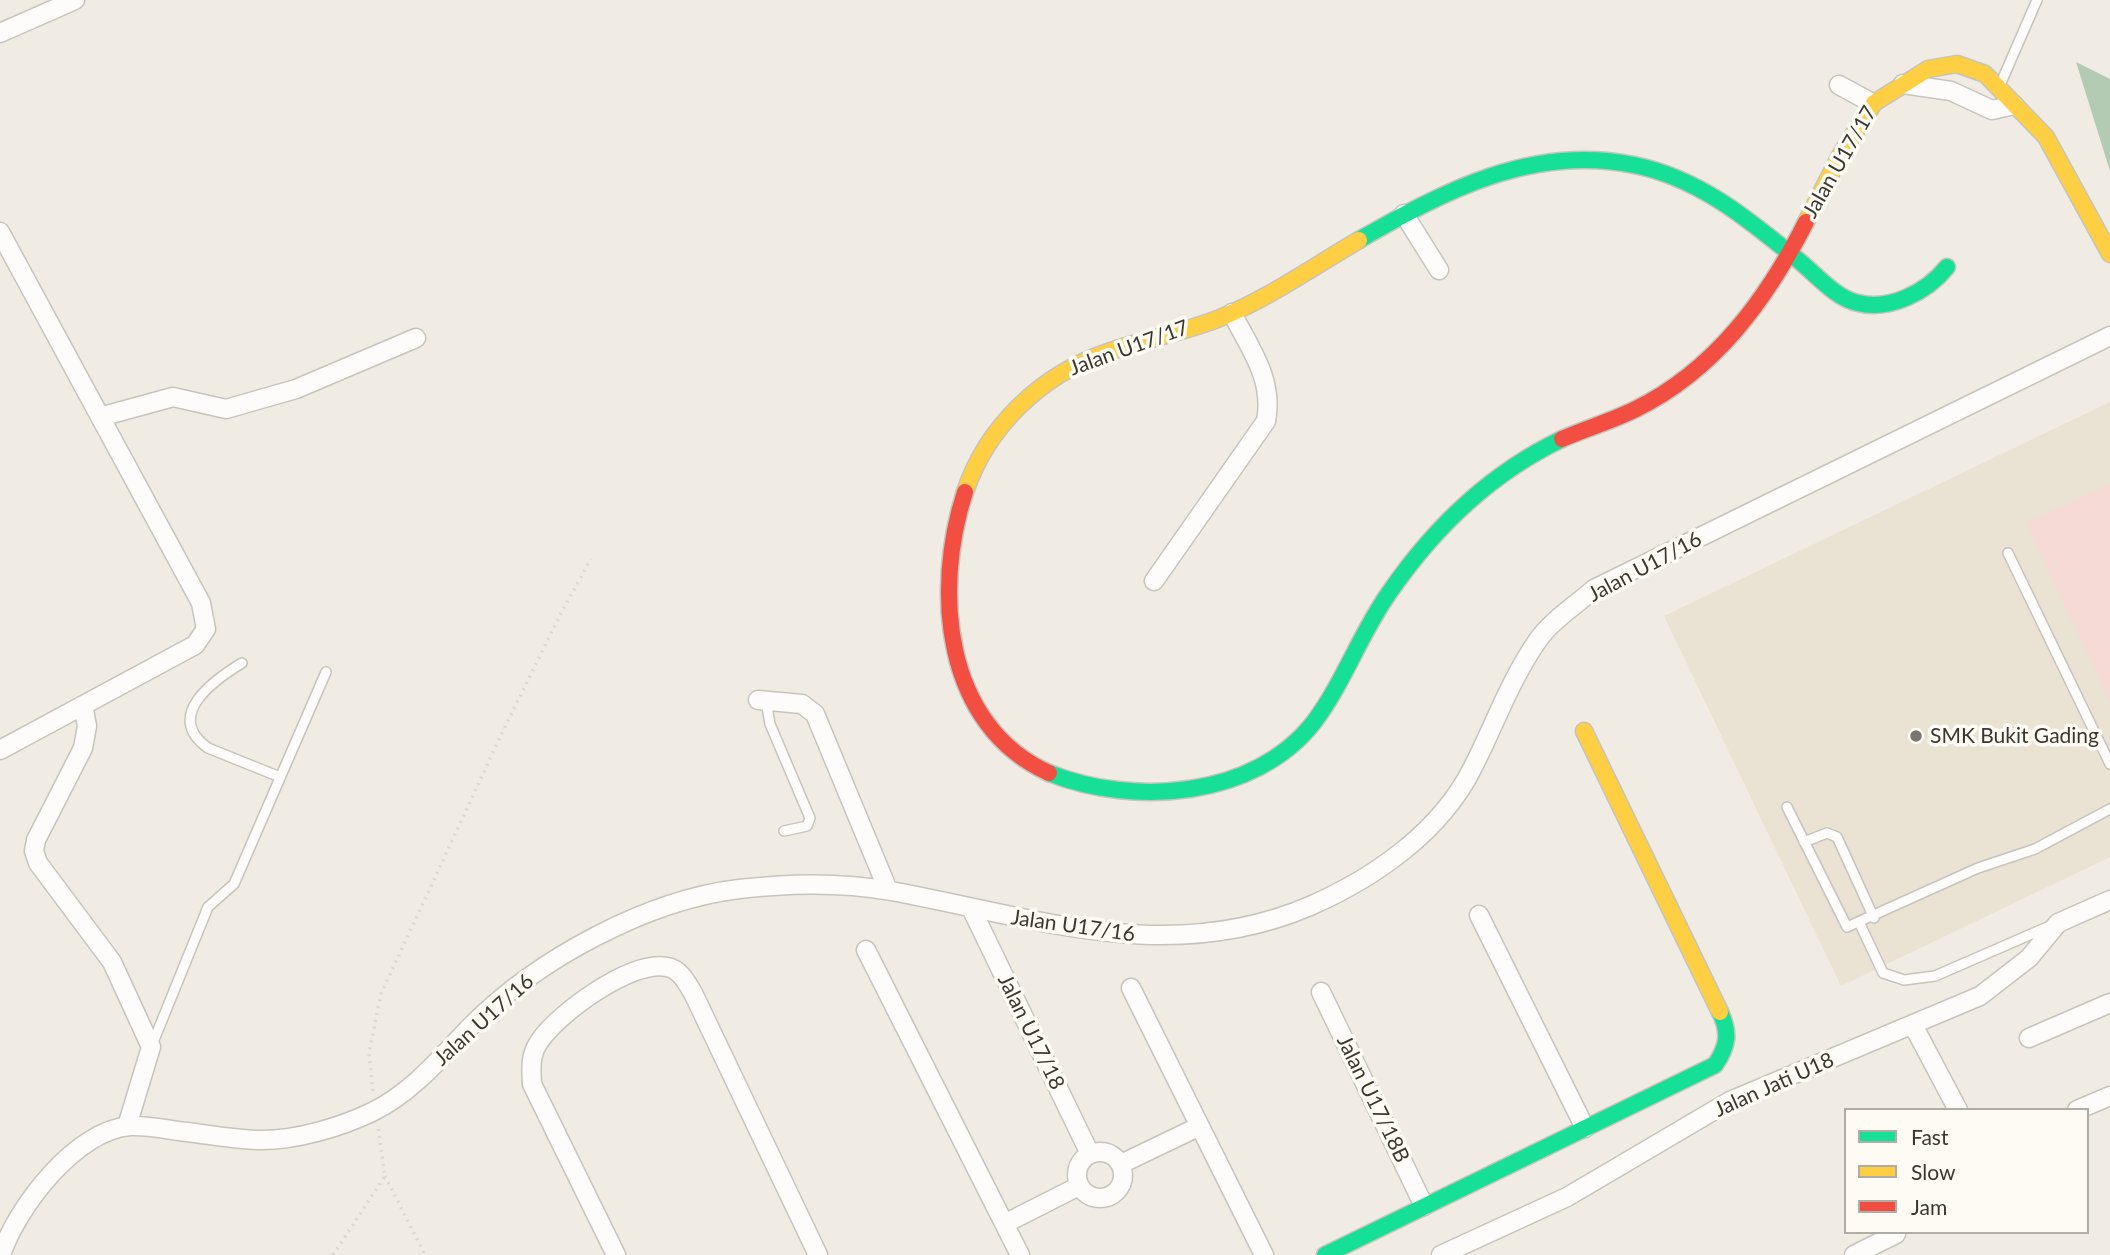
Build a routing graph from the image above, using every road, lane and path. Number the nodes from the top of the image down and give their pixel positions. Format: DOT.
graph roads {
  1 [pos="75,0"];
  2 [pos="2037,0"];
  3 [pos="0,33"];
  4 [pos="1903,84"];
  5 [pos="1839,85"];
  6 [pos="2000,85"];
  7 [pos="1872,103"];
  8 [pos="2014,105"];
  9 [pos="1404,214"];
  10 [pos="0,232"];
  11 [pos="1789,252"];
  12 [pos="2110,254"];
  13 [pos="1947,267"];
  14 [pos="1439,270"];
  15 [pos="1232,313"];
  16 [pos="2110,336"];
  17 [pos="416,338"];
  18 [pos="100,417"];
  19 [pos="2008,553"];
  20 [pos="592,559"];
  21 [pos="1154,581"];
  22 [pos="242,663"];
  23 [pos="326,672"];
  24 [pos="762,701"];
  25 [pos="83,705"];
  26 [pos="1584,732"];
  27 [pos="0,750"];
  28 [pos="2110,764"];
  29 [pos="280,777"];
  30 [pos="1787,807"];
  31 [pos="2110,809"];
  32 [pos="784,831"];
  33 [pos="1804,842"];
  34 [pos="888,890"];
  35 [pos="2110,900"];
  36 [pos="972,910"];
  37 [pos="1479,915"];
  38 [pos="1874,918"];
  39 [pos="2058,923"];
  40 [pos="1860,924"];
  41 [pos="866,950"];
  42 [pos="1131,988"];
  43 [pos="1321,992"];
  44 [pos="2110,1003"];
  45 [pos="1913,1025"];
  46 [pos="2029,1038"];
  47 [pos="151,1047"];
  48 [pos="2110,1096"];
  49 [pos="1957,1108"];
  50 [pos="2082,1108"];
  51 [pos="375,1111"];
  52 [pos="127,1126"];
  53 [pos="1198,1127"];
  54 [pos="1585,1128"];
  55 [pos="1090,1154"];
  56 [pos="1121,1164"];
  57 [pos="385,1176"];
  58 [pos="1080,1186"];
  59 [pos="1424,1206"];
  60 [pos="1006,1223"];
  61 [pos="1896,1234"];
  62 [pos="1,1255"];
  63 [pos="333,1255"];
  64 [pos="425,1255"];
  65 [pos="616,1255"];
  66 [pos="818,1255"];
  67 [pos="1020,1255"];
  68 [pos="1264,1255"];
  69 [pos="1325,1255"];
  70 [pos="1441,1255"];
  71 [pos="1854,1255"];
  1 -- 3 [label="street"];
  2 -- 6 [label="lane"];
  4 -- 6 [label="street, Jalan U17/17"];
  4 -- 7 [label="street, Jalan U17/17"];
  4 -- 8 [label="street"];
  5 -- 7 [label="street"];
  6 -- 8 [label="street, Jalan U17/17"];
  7 -- 11 [label="street, Jalan U17/17"];
  8 -- 12 [label="street, Jalan U17/17"];
  9 -- 11 [label="street, Jalan U17/17"];
  9 -- 14 [label="street"];
  9 -- 15 [label="street, Jalan U17/17"];
  10 -- 18 [label="street"];
  11 -- 13 [label="street"];
  11 -- 15 [label="street, Jalan U17/17"];
  15 -- 21 [label="street"];
  16 -- 36 [label="street, Jalan U17/16"];
  17 -- 18 [label="street"];
  18 -- 25 [label="street"];
  19 -- 28 [label="lane"];
  20 -- 51 [label="path"];
  22 -- 29 [label="lane"];
  23 -- 29 [label="lane"];
  24 -- 32 [label="lane"];
  24 -- 34 [label="street"];
  25 -- 27 [label="street"];
  25 -- 47 [label="street"];
  26 -- 54 [label="street"];
  29 -- 47 [label="lane"];
  30 -- 33 [label="lane"];
  31 -- 38 [label="lane"];
  33 -- 38 [label="lane"];
  33 -- 40 [label="lane"];
  34 -- 36 [label="street, Jalan U17/16"];
  34 -- 51 [label="street, Jalan U17/16"];
  35 -- 39 [label="street"];
  36 -- 55 [label="street, Jalan U17/18"];
  37 -- 54 [label="street"];
  38 -- 40 [label="lane"];
  39 -- 40 [label="lane"];
  39 -- 45 [label="street, Jalan Jati U18"];
  41 -- 60 [label="street"];
  42 -- 53 [label="street"];
  43 -- 59 [label="street, Jalan U17/18B"];
  44 -- 46 [label="street"];
  45 -- 49 [label="street"];
  45 -- 70 [label="street, Jalan Jati U18"];
  47 -- 52 [label="street"];
  48 -- 50 [label="street"];
  51 -- 52 [label="street, Jalan U17/16"];
  51 -- 57 [label="path"];
  52 -- 62 [label="street, Jalan U17/16"];
  53 -- 56 [label="street"];
  53 -- 68 [label="street"];
  54 -- 59 [label="street"];
  55 -- 56 [label="street"];
  55 -- 58 [label="street"];
  56 -- 58 [label="street"];
  57 -- 63 [label="path"];
  57 -- 64 [label="path"];
  58 -- 60 [label="street"];
  59 -- 69 [label="street"];
  60 -- 67 [label="street"];
  61 -- 71 [label="street"];
  65 -- 66 [label="street"];
}
